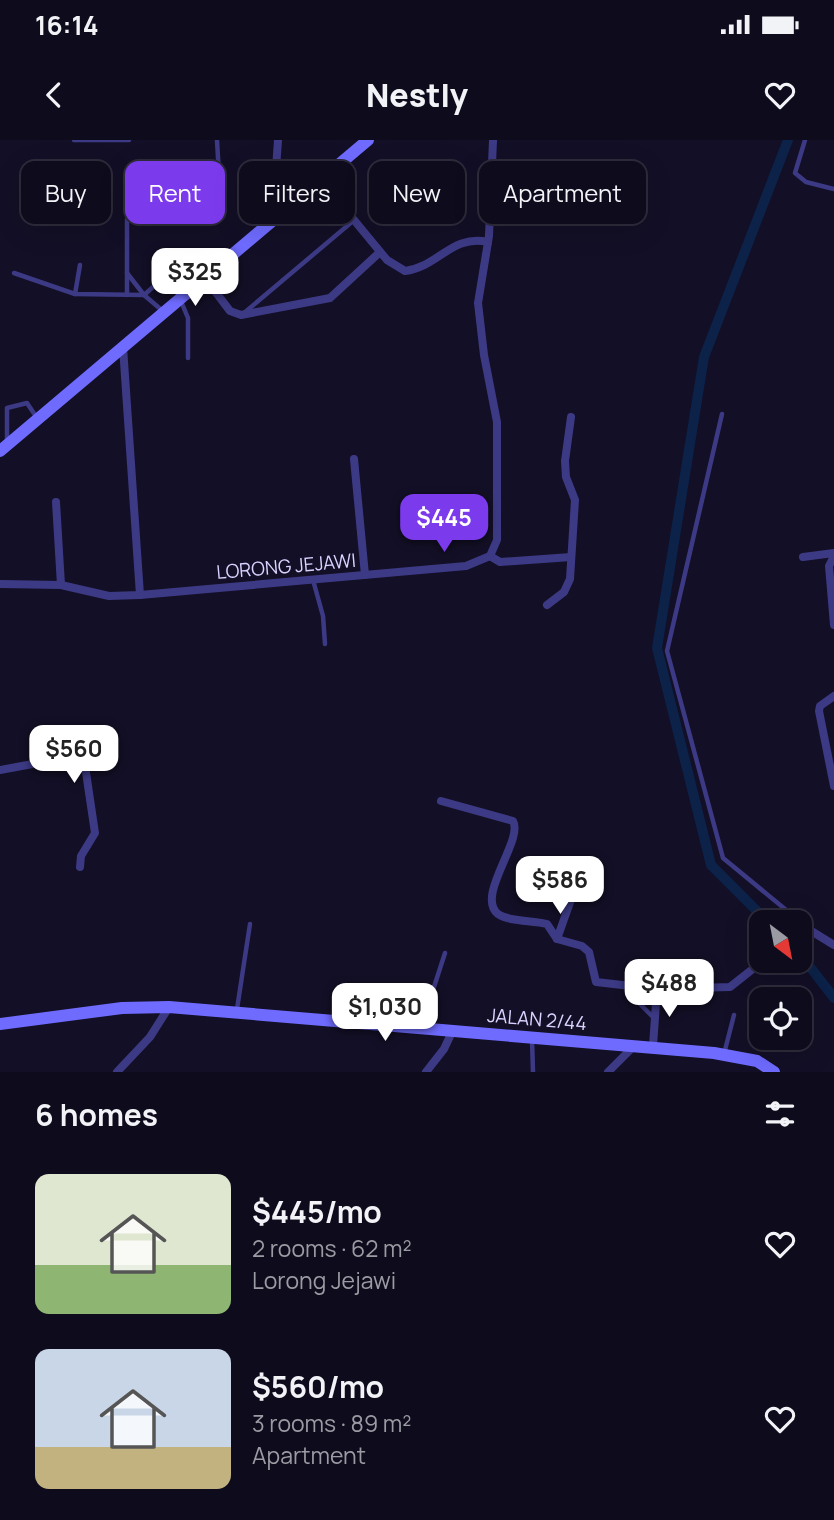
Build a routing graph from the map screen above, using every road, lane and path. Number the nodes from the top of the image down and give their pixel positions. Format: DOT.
graph roads {
  1 [pos="74,140"];
  2 [pos="129,140"];
  3 [pos="217,140"];
  4 [pos="278,140"];
  5 [pos="368,140"];
  6 [pos="493,140"];
  7 [pos="805,140"];
  8 [pos="218,161"];
  9 [pos="277,161"];
  10 [pos="343,161"];
  11 [pos="492,161"];
  12 [pos="834,189"];
  13 [pos="355,223"];
  14 [pos="127,224"];
  15 [pos="269,224"];
  16 [pos="349,224"];
  17 [pos="489,224"];
  18 [pos="488,242"];
  19 [pos="380,252"];
  20 [pos="80,265"];
  21 [pos="14,273"];
  22 [pos="127,273"];
  23 [pos="205,278"];
  24 [pos="75,294"];
  25 [pos="127,295"];
  26 [pos="144,295"];
  27 [pos="180,299"];
  28 [pos="164,312"];
  29 [pos="241,315"];
  30 [pos="123,347"];
  31 [pos="188,358"];
  32 [pos="722,414"];
  33 [pos="571,417"];
  34 [pos="38,419"];
  35 [pos="4,448"];
  36 [pos="354,459"];
  37 [pos="56,502"];
  38 [pos="834,554"];
  39 [pos="490,556"];
  40 [pos="803,556"];
  41 [pos="570,557"];
  42 [pos="365,575"];
  43 [pos="313,579"];
  44 [pos="0,584"];
  45 [pos="61,585"];
  46 [pos="141,595"];
  47 [pos="547,606"];
  48 [pos="834,625"];
  49 [pos="325,644"];
  50 [pos="834,696"];
  51 [pos="0,770"];
  52 [pos="834,786"];
  53 [pos="441,801"];
  54 [pos="80,867"];
  55 [pos="573,894"];
  56 [pos="785,910"];
  57 [pos="250,924"];
  58 [pos="812,931"];
  59 [pos="557,939"];
  60 [pos="834,945"];
  61 [pos="445,953"];
  62 [pos="749,973"];
  63 [pos="635,987"];
  64 [pos="657,989"];
  65 [pos="169,1007"];
  66 [pos="236,1013"];
  67 [pos="734,1014"];
  68 [pos="655,1019"];
  69 [pos="0,1024"];
  70 [pos="429,1030"];
  71 [pos="452,1032"];
  72 [pos="533,1038"];
  73 [pos="634,1046"];
  74 [pos="653,1046"];
  75 [pos="724,1054"];
  76 [pos="117,1072"];
  77 [pos="426,1072"];
  78 [pos="533,1072"];
  79 [pos="608,1072"];
  80 [pos="774,1072"];
  1 -- 2 [label="lane"];
  3 -- 8 [label="lane"];
  4 -- 9 [label="street"];
  5 -- 10 [label="street"];
  6 -- 11 [label="street"];
  7 -- 12 [label="lane"];
  13 -- 19 [label="street"];
  14 -- 22 [label="lane"];
  15 -- 23 [label="street"];
  16 -- 29 [label="lane"];
  17 -- 18 [label="street"];
  18 -- 19 [label="street"];
  18 -- 39 [label="street"];
  19 -- 29 [label="street"];
  20 -- 24 [label="lane"];
  21 -- 24 [label="lane"];
  22 -- 25 [label="lane"];
  22 -- 26 [label="lane"];
  23 -- 27 [label="street"];
  23 -- 29 [label="street"];
  24 -- 25 [label="lane"];
  25 -- 26 [label="lane"];
  26 -- 27 [label="lane"];
  26 -- 28 [label="lane"];
  27 -- 28 [label="street"];
  27 -- 31 [label="lane"];
  28 -- 30 [label="street"];
  30 -- 34 [label="street"];
  30 -- 46 [label="street"];
  32 -- 56 [label="lane"];
  33 -- 41 [label="street"];
  34 -- 35 [label="street"];
  34 -- 35 [label="lane"];
  36 -- 42 [label="street"];
  37 -- 45 [label="street"];
  38 -- 40 [label="street"];
  38 -- 48 [label="street"];
  39 -- 41 [label="street"];
  39 -- 42 [label="street, LORONG JEJAWI"];
  41 -- 47 [label="street"];
  42 -- 43 [label="street, LORONG JEJAWI"];
  43 -- 46 [label="street, LORONG JEJAWI"];
  43 -- 49 [label="lane"];
  44 -- 45 [label="street, LORONG JEJAWI"];
  45 -- 46 [label="street, LORONG JEJAWI"];
  50 -- 52 [label="street"];
  51 -- 54 [label="street"];
  53 -- 59 [label="street"];
  55 -- 59 [label="street"];
  57 -- 66 [label="lane"];
  58 -- 60 [label="street"];
  59 -- 63 [label="street"];
  61 -- 70 [label="lane"];
  62 -- 64 [label="street"];
  63 -- 64 [label="street"];
  63 -- 68 [label="lane"];
  64 -- 68 [label="street"];
  65 -- 66 [label="street, JALAN 2/44"];
  65 -- 69 [label="street, JALAN 2/44"];
  65 -- 76 [label="street"];
  66 -- 70 [label="street, JALAN 2/44"];
  67 -- 75 [label="lane"];
  68 -- 74 [label="street"];
  70 -- 71 [label="street, JALAN 2/44"];
  71 -- 72 [label="street, JALAN 2/44"];
  71 -- 77 [label="street"];
  72 -- 73 [label="street, JALAN 2/44"];
  72 -- 78 [label="lane"];
  73 -- 74 [label="street, JALAN 2/44"];
  73 -- 79 [label="street"];
  74 -- 75 [label="street, JALAN 2/44"];
  75 -- 80 [label="street, JALAN 2/44"];
}
